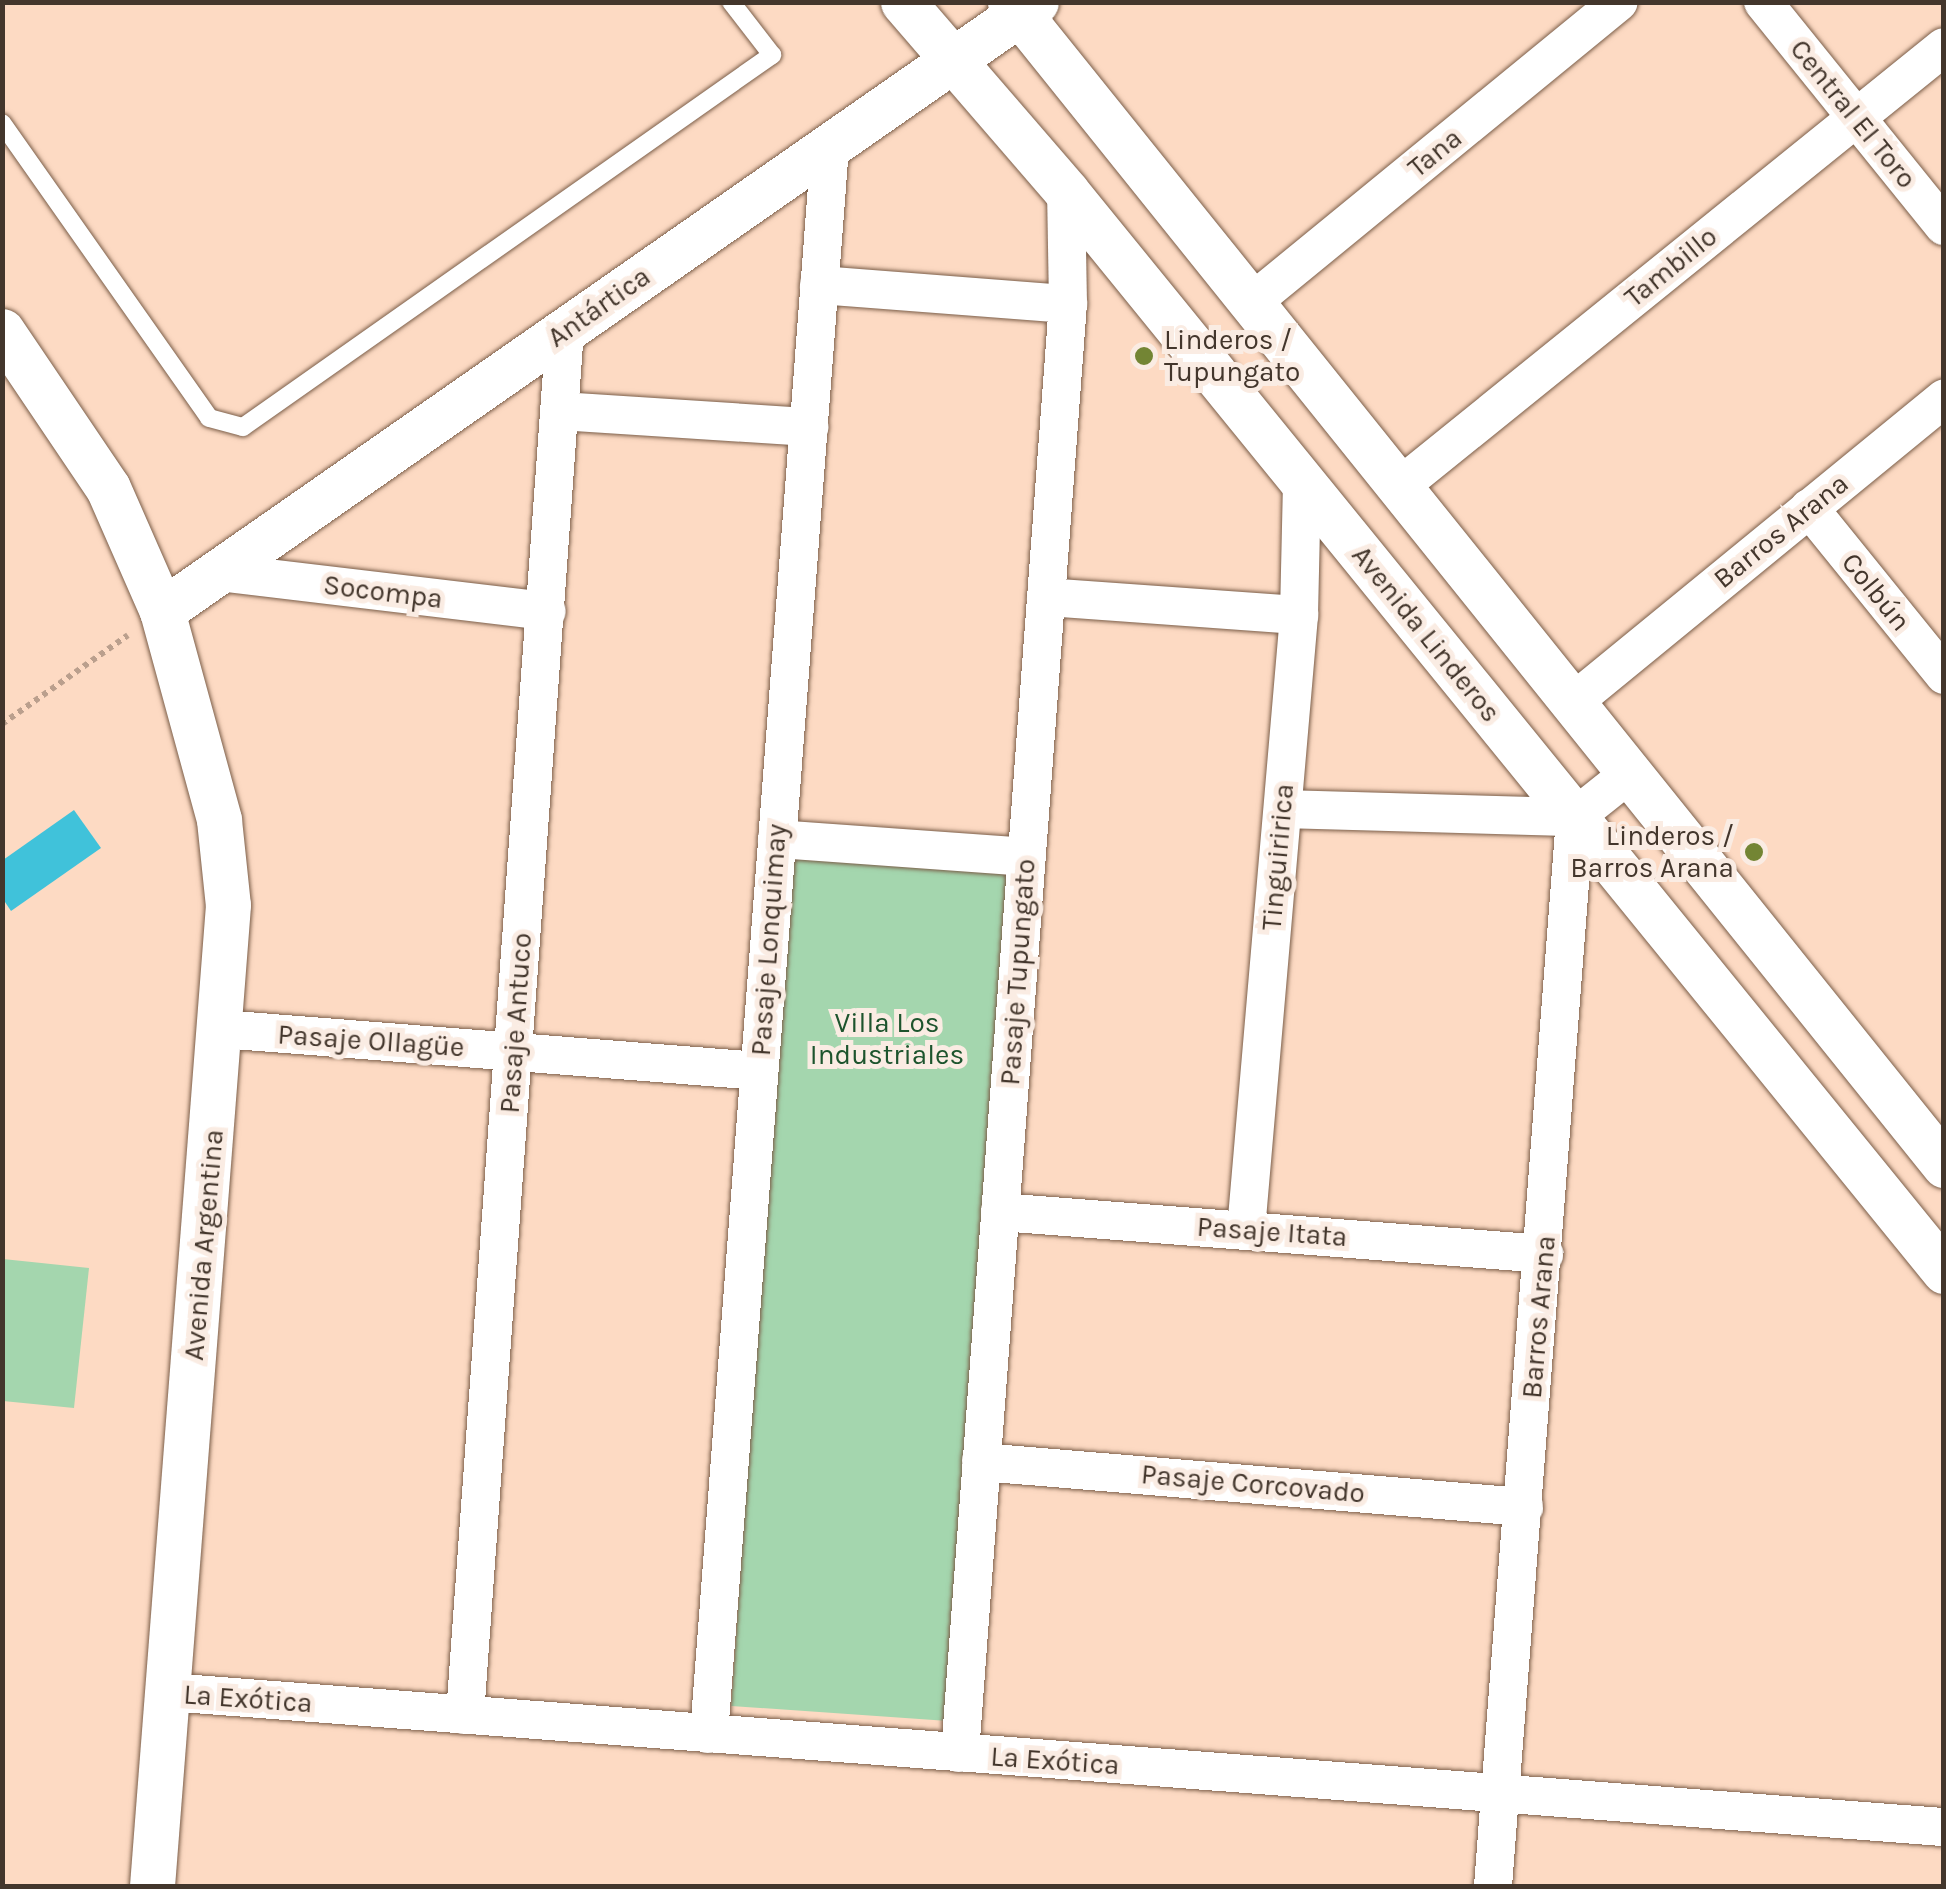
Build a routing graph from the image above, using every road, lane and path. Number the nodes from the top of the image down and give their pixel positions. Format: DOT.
graph roads {
  1 [pos="731,2"];
  2 [pos="903,2"];
  3 [pos="1619,2"];
  4 [pos="1763,2"];
  5 [pos="1022,6"];
  6 [pos="1944,47"];
  7 [pos="950,62"];
  8 [pos="1856,118"];
  9 [pos="2,122"];
  10 [pos="830,146"];
  11 [pos="1066,191"];
  12 [pos="1944,226"];
  13 [pos="819,285"];
  14 [pos="1250,303"];
  15 [pos="1068,304"];
  16 [pos="2,331"];
  17 [pos="565,331"];
  18 [pos="1944,398"];
  19 [pos="560,411"];
  20 [pos="809,427"];
  21 [pos="1302,483"];
  22 [pos="1398,486"];
  23 [pos="1809,508"];
  24 [pos="218,572"];
  25 [pos="1046,598"];
  26 [pos="162,611"];
  27 [pos="546,611"];
  28 [pos="1299,615"];
  29 [pos="1944,675"];
  30 [pos="1572,702"];
  31 [pos="2,724"];
  32 [pos="1629,774"];
  33 [pos="1282,810"];
  34 [pos="1574,817"];
  35 [pos="777,838"];
  36 [pos="1026,857"];
  37 [pos="221,1029"];
  38 [pos="514,1052"];
  39 [pos="760,1071"];
  40 [pos="1940,1155"];
  41 [pos="1000,1212"];
  42 [pos="1246,1230"];
  43 [pos="1544,1254"];
  44 [pos="1944,1271"];
  45 [pos="982,1462"];
  46 [pos="1524,1507"];
  47 [pos="168,1692"];
  48 [pos="465,1715"];
  49 [pos="709,1734"];
  50 [pos="960,1753"];
  51 [pos="1500,1795"];
  52 [pos="1944,1827"];
  53 [pos="152,1886"];
  54 [pos="1493,1886"];
  1 -- 9 [label="lane"];
  2 -- 7 [label="street, Avenida Linderos"];
  3 -- 14 [label="street, Tana"];
  4 -- 8 [label="street, Central El Toro"];
  5 -- 7 [label="street, Antártica"];
  5 -- 14 [label="street"];
  6 -- 8 [label="street, Tambillo"];
  7 -- 10 [label="street, Antártica"];
  7 -- 11 [label="street, Avenida Linderos"];
  8 -- 12 [label="street, Central El Toro"];
  8 -- 22 [label="street, Tambillo"];
  10 -- 13 [label="street, Pasaje Lonquimay"];
  10 -- 17 [label="street, Antártica"];
  11 -- 15 [label="street, Pasaje Tupungato"];
  11 -- 21 [label="street, Avenida Linderos"];
  13 -- 15 [label="street"];
  13 -- 20 [label="street, Pasaje Lonquimay"];
  14 -- 22 [label="street"];
  15 -- 25 [label="street, Pasaje Tupungato"];
  16 -- 26 [label="street, Avenida Argentina"];
  17 -- 19 [label="street, Pasaje Antuco"];
  17 -- 24 [label="street, Antártica"];
  18 -- 23 [label="street, Barros Arana"];
  19 -- 20 [label="street"];
  19 -- 27 [label="street, Pasaje Antuco"];
  20 -- 35 [label="street, Pasaje Lonquimay"];
  21 -- 28 [label="street, Tinguiririca"];
  21 -- 34 [label="street, Avenida Linderos"];
  22 -- 30 [label="street"];
  23 -- 29 [label="street, Colbún"];
  23 -- 30 [label="street, Barros Arana"];
  24 -- 26 [label="street, Antártica"];
  24 -- 27 [label="street, Socompa"];
  25 -- 28 [label="street"];
  25 -- 36 [label="street, Pasaje Tupungato"];
  26 -- 31 [label="path"];
  26 -- 37 [label="street, Avenida Argentina"];
  27 -- 38 [label="street, Pasaje Antuco"];
  28 -- 33 [label="street, Tinguiririca"];
  30 -- 32 [label="street"];
  32 -- 34 [label="street"];
  32 -- 40 [label="street"];
  33 -- 34 [label="street"];
  33 -- 42 [label="street, Tinguiririca"];
  34 -- 43 [label="street, Barros Arana"];
  34 -- 44 [label="street, Avenida Linderos"];
  35 -- 36 [label="street"];
  35 -- 39 [label="street, Pasaje Lonquimay"];
  36 -- 41 [label="street, Pasaje Tupungato"];
  37 -- 38 [label="street, Pasaje Ollagüe"];
  37 -- 47 [label="street, Avenida Argentina"];
  38 -- 39 [label="street, Pasaje Ollagüe"];
  38 -- 48 [label="street, Pasaje Antuco"];
  39 -- 49 [label="street, Pasaje Lonquimay"];
  41 -- 42 [label="street, Pasaje Itata"];
  41 -- 45 [label="street, Pasaje Tupungato"];
  42 -- 43 [label="street, Pasaje Itata"];
  43 -- 46 [label="street, Barros Arana"];
  45 -- 46 [label="street, Pasaje Corcovado"];
  45 -- 50 [label="street, Pasaje Tupungato"];
  46 -- 51 [label="street, Barros Arana"];
  47 -- 48 [label="street, La Exótica"];
  47 -- 53 [label="street, Avenida Argentina"];
  48 -- 49 [label="street, La Exótica"];
  49 -- 50 [label="street, La Exótica"];
  50 -- 51 [label="street, La Exótica"];
  51 -- 52 [label="street, La Exótica"];
  51 -- 54 [label="street, Barros Arana"];
}
